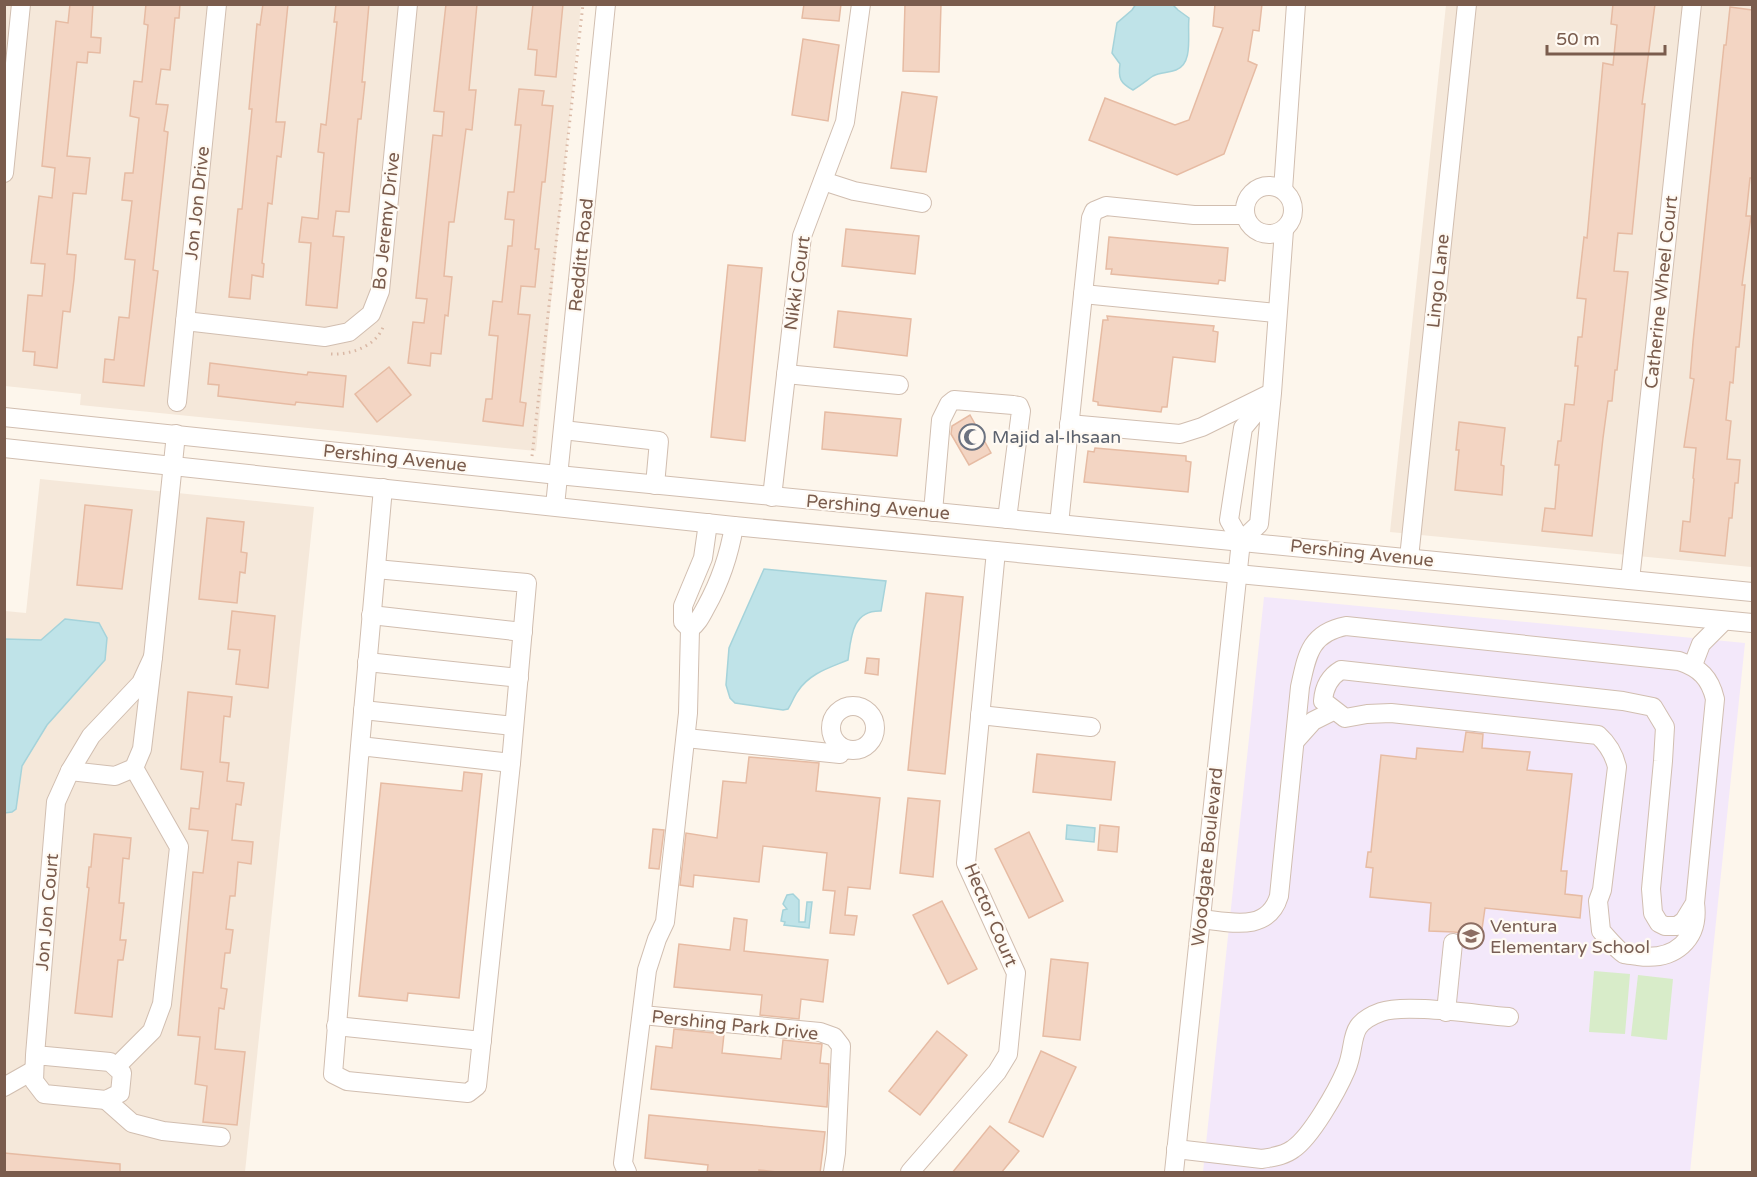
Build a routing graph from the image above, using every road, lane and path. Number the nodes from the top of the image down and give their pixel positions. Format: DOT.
graph roads {
  1 [pos="21,4"];
  2 [pos="217,4"];
  3 [pos="408,4"];
  4 [pos="583,4"];
  5 [pos="606,4"];
  6 [pos="861,4"];
  7 [pos="1296,4"];
  8 [pos="1467,4"];
  9 [pos="1692,4"];
  10 [pos="4,173"];
  11 [pos="823,181"];
  12 [pos="1283,190"];
  13 [pos="922,203"];
  14 [pos="1245,215"];
  15 [pos="1284,230"];
  16 [pos="1083,294"];
  17 [pos="1276,313"];
  18 [pos="185,321"];
  19 [pos="385,323"];
  20 [pos="324,353"];
  21 [pos="786,374"];
  22 [pos="899,385"];
  23 [pos="1272,393"];
  24 [pos="177,402"];
  25 [pos="4,417"];
  26 [pos="1069,424"];
  27 [pos="563,430"];
  28 [pos="176,434"];
  29 [pos="4,448"];
  30 [pos="532,456"];
  31 [pos="174,466"];
  32 [pos="558,475"];
  33 [pos="656,485"];
  34 [pos="383,488"];
  35 [pos="772,497"];
  36 [pos="555,506"];
  37 [pos="933,512"];
  38 [pos="1007,519"];
  39 [pos="708,523"];
  40 [pos="1059,524"];
  41 [pos="734,526"];
  42 [pos="1241,541"];
  43 [pos="996,551"];
  44 [pos="1409,558"];
  45 [pos="376,569"];
  46 [pos="1238,574"];
  47 [pos="696,577"];
  48 [pos="1630,580"];
  49 [pos="717,587"];
  50 [pos="1752,592"];
  51 [pos="372,615"];
  52 [pos="1724,621"];
  53 [pos="1752,623"];
  54 [pos="690,629"];
  55 [pos="523,632"];
  56 [pos="153,657"];
  57 [pos="367,662"];
  58 [pos="1693,665"];
  59 [pos="519,678"];
  60 [pos="363,711"];
  61 [pos="1333,711"];
  62 [pos="980,715"];
  63 [pos="514,726"];
  64 [pos="1091,727"];
  65 [pos="686,738"];
  66 [pos="1296,740"];
  67 [pos="360,746"];
  68 [pos="840,746"];
  69 [pos="511,763"];
  70 [pos="134,768"];
  71 [pos="70,771"];
  72 [pos="1695,903"];
  73 [pos="1201,919"];
  74 [pos="1453,943"];
  75 [pos="1446,1012"];
  76 [pos="642,1015"];
  77 [pos="1509,1017"];
  78 [pos="336,1026"];
  79 [pos="482,1041"];
  80 [pos="35,1062"];
  81 [pos="117,1066"];
  82 [pos="4,1087"];
  83 [pos="106,1100"];
  84 [pos="221,1137"];
  85 [pos="1176,1149"];
  86 [pos="627,1173"];
  87 [pos="832,1173"];
  88 [pos="910,1173"];
  89 [pos="1174,1173"];
  1 -- 10 [label="street"];
  2 -- 18 [label="street, Jon Jon Drive"];
  3 -- 18 [label="street, Bo Jeremy Drive"];
  4 -- 30 [label="path"];
  5 -- 27 [label="street, Redditt Road"];
  6 -- 11 [label="street, Nikki Court"];
  7 -- 12 [label="street"];
  8 -- 44 [label="street, Lingo Lane"];
  9 -- 48 [label="street, Catherine Wheel Court"];
  11 -- 13 [label="street"];
  11 -- 21 [label="street, Nikki Court"];
  12 -- 14 [label="street"];
  12 -- 15 [label="street"];
  14 -- 15 [label="street"];
  14 -- 16 [label="street"];
  15 -- 17 [label="street"];
  16 -- 17 [label="street"];
  16 -- 26 [label="street"];
  17 -- 23 [label="street"];
  18 -- 24 [label="street, Jon Jon Drive"];
  19 -- 20 [label="path"];
  21 -- 22 [label="street"];
  21 -- 35 [label="street, Nikki Court"];
  23 -- 26 [label="street"];
  23 -- 42 [label="street"];
  23 -- 42 [label="street"];
  25 -- 28 [label="street, Pershing Avenue"];
  26 -- 40 [label="street"];
  27 -- 32 [label="street, Redditt Road"];
  27 -- 33 [label="street"];
  28 -- 31 [label="street, Jon Jon Court"];
  28 -- 32 [label="street, Pershing Avenue"];
  29 -- 31 [label="street, Pershing Avenue"];
  31 -- 34 [label="street, Pershing Avenue"];
  31 -- 56 [label="street, Jon Jon Court"];
  32 -- 33 [label="street, Pershing Avenue"];
  32 -- 36 [label="street, Redditt Road"];
  33 -- 35 [label="street, Pershing Avenue"];
  34 -- 36 [label="street, Pershing Avenue"];
  34 -- 45 [label="street"];
  35 -- 37 [label="street, Pershing Avenue"];
  36 -- 39 [label="street, Pershing Avenue"];
  37 -- 38 [label="street, Pershing Avenue"];
  37 -- 38 [label="street"];
  38 -- 40 [label="street, Pershing Avenue"];
  39 -- 41 [label="street, Pershing Avenue"];
  39 -- 47 [label="street, Pershing Park Drive"];
  40 -- 42 [label="street, Pershing Avenue"];
  41 -- 43 [label="street, Pershing Avenue"];
  41 -- 49 [label="street"];
  42 -- 44 [label="street, Pershing Avenue"];
  42 -- 46 [label="street, Woodgate Boulevard"];
  43 -- 46 [label="street, Pershing Avenue"];
  43 -- 62 [label="street, Hector Court"];
  44 -- 48 [label="street, Pershing Avenue"];
  45 -- 51 [label="street"];
  45 -- 55 [label="street"];
  46 -- 52 [label="street, Pershing Avenue"];
  46 -- 73 [label="street, Woodgate Boulevard"];
  47 -- 49 [label="street"];
  47 -- 54 [label="street, Pershing Park Drive"];
  48 -- 50 [label="street, Pershing Avenue"];
  49 -- 54 [label="street"];
  51 -- 55 [label="street"];
  51 -- 57 [label="street"];
  52 -- 53 [label="street, Pershing Avenue"];
  52 -- 58 [label="street"];
  54 -- 65 [label="street, Pershing Park Drive"];
  55 -- 59 [label="street"];
  56 -- 70 [label="street, Jon Jon Court"];
  56 -- 71 [label="street, Jon Jon Court"];
  57 -- 59 [label="street"];
  57 -- 60 [label="street"];
  58 -- 66 [label="street"];
  58 -- 72 [label="street"];
  59 -- 63 [label="street"];
  60 -- 63 [label="street"];
  60 -- 67 [label="street"];
  61 -- 66 [label="street"];
  61 -- 72 [label="street"];
  61 -- 72 [label="street"];
  62 -- 64 [label="street"];
  62 -- 88 [label="street, Hector Court"];
  63 -- 69 [label="street"];
  65 -- 68 [label="street"];
  65 -- 76 [label="street, Pershing Park Drive"];
  66 -- 73 [label="street"];
  67 -- 69 [label="street"];
  67 -- 78 [label="street"];
  69 -- 79 [label="street"];
  70 -- 71 [label="street"];
  70 -- 81 [label="street"];
  71 -- 80 [label="street, Jon Jon Court"];
  73 -- 85 [label="street, Woodgate Boulevard"];
  74 -- 75 [label="street"];
  75 -- 77 [label="street"];
  75 -- 85 [label="street"];
  76 -- 86 [label="street, Pershing Park Drive"];
  76 -- 87 [label="street, Pershing Park Drive"];
  78 -- 79 [label="street"];
  78 -- 79 [label="street"];
  80 -- 81 [label="street"];
  80 -- 82 [label="street"];
  80 -- 83 [label="street"];
  81 -- 83 [label="street"];
  83 -- 84 [label="street"];
  85 -- 89 [label="street, Woodgate Boulevard"];
}
